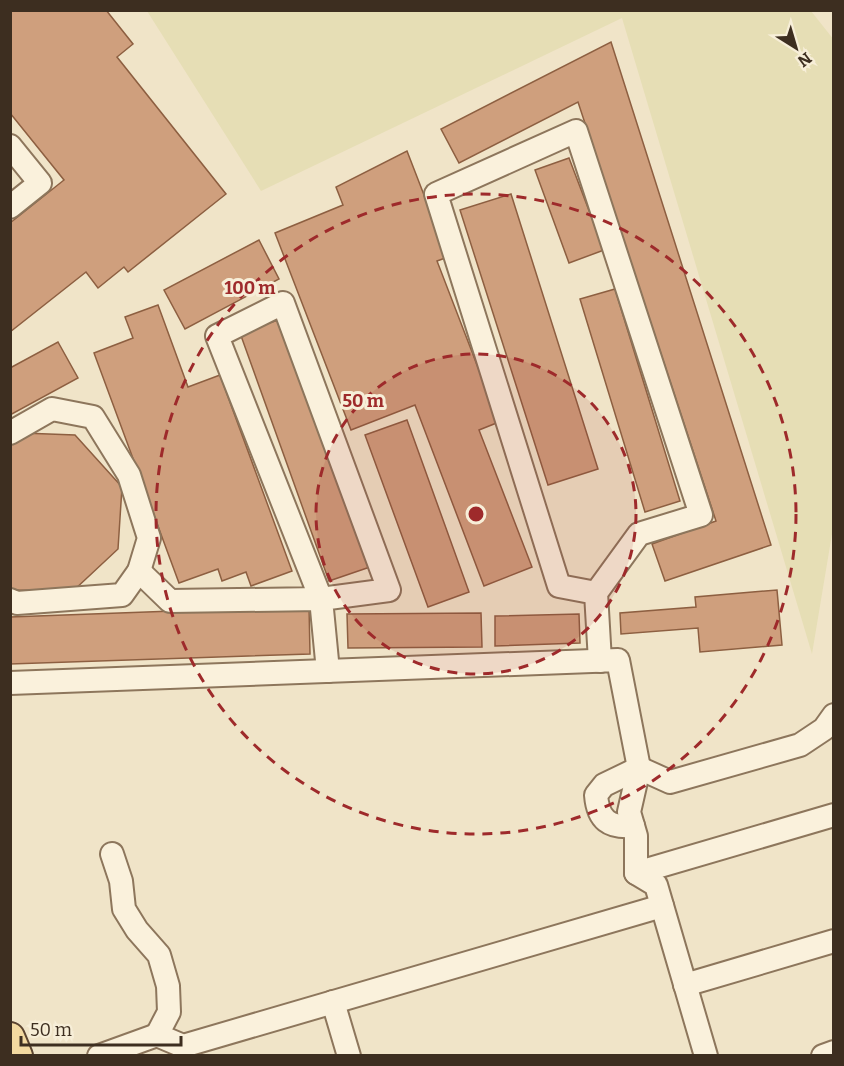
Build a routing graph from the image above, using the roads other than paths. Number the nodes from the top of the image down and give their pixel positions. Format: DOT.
graph roads {
  1 [pos="10,146"];
  2 [pos="10,207"];
  3 [pos="10,433"];
  4 [pos="140,571"];
  5 [pos="596,593"];
  6 [pos="321,599"];
  7 [pos="10,600"];
  8 [pos="600,661"];
  9 [pos="328,671"];
  10 [pos="10,683"];
  11 [pos="834,715"];
  12 [pos="639,768"];
  13 [pos="834,815"];
  14 [pos="633,826"];
  15 [pos="112,854"];
  16 [pos="636,873"];
  17 [pos="662,906"];
  18 [pos="834,941"];
  19 [pos="685,984"];
  20 [pos="333,1002"];
  21 [pos="157,1035"];
  22 [pos="834,1052"];
  23 [pos="99,1056"];
  24 [pos="349,1056"];
  25 [pos="706,1056"];
  26 [pos="823,1056"];
  1 -- 2 [label="street"];
  3 -- 4 [label="street"];
  4 -- 6 [label="street"];
  4 -- 7 [label="street"];
  5 -- 5 [label="street"];
  5 -- 8 [label="street"];
  6 -- 6 [label="street"];
  6 -- 9 [label="street"];
  8 -- 9 [label="street"];
  8 -- 12 [label="street"];
  9 -- 10 [label="street"];
  11 -- 12 [label="street"];
  12 -- 14 [label="street"];
  12 -- 14 [label="street"];
  13 -- 16 [label="street"];
  14 -- 16 [label="street"];
  15 -- 21 [label="street"];
  16 -- 17 [label="street"];
  17 -- 19 [label="street"];
  17 -- 20 [label="street"];
  18 -- 19 [label="street"];
  19 -- 25 [label="street"];
  20 -- 21 [label="street"];
  20 -- 24 [label="street"];
  21 -- 23 [label="street"];
  22 -- 26 [label="street"];
}
